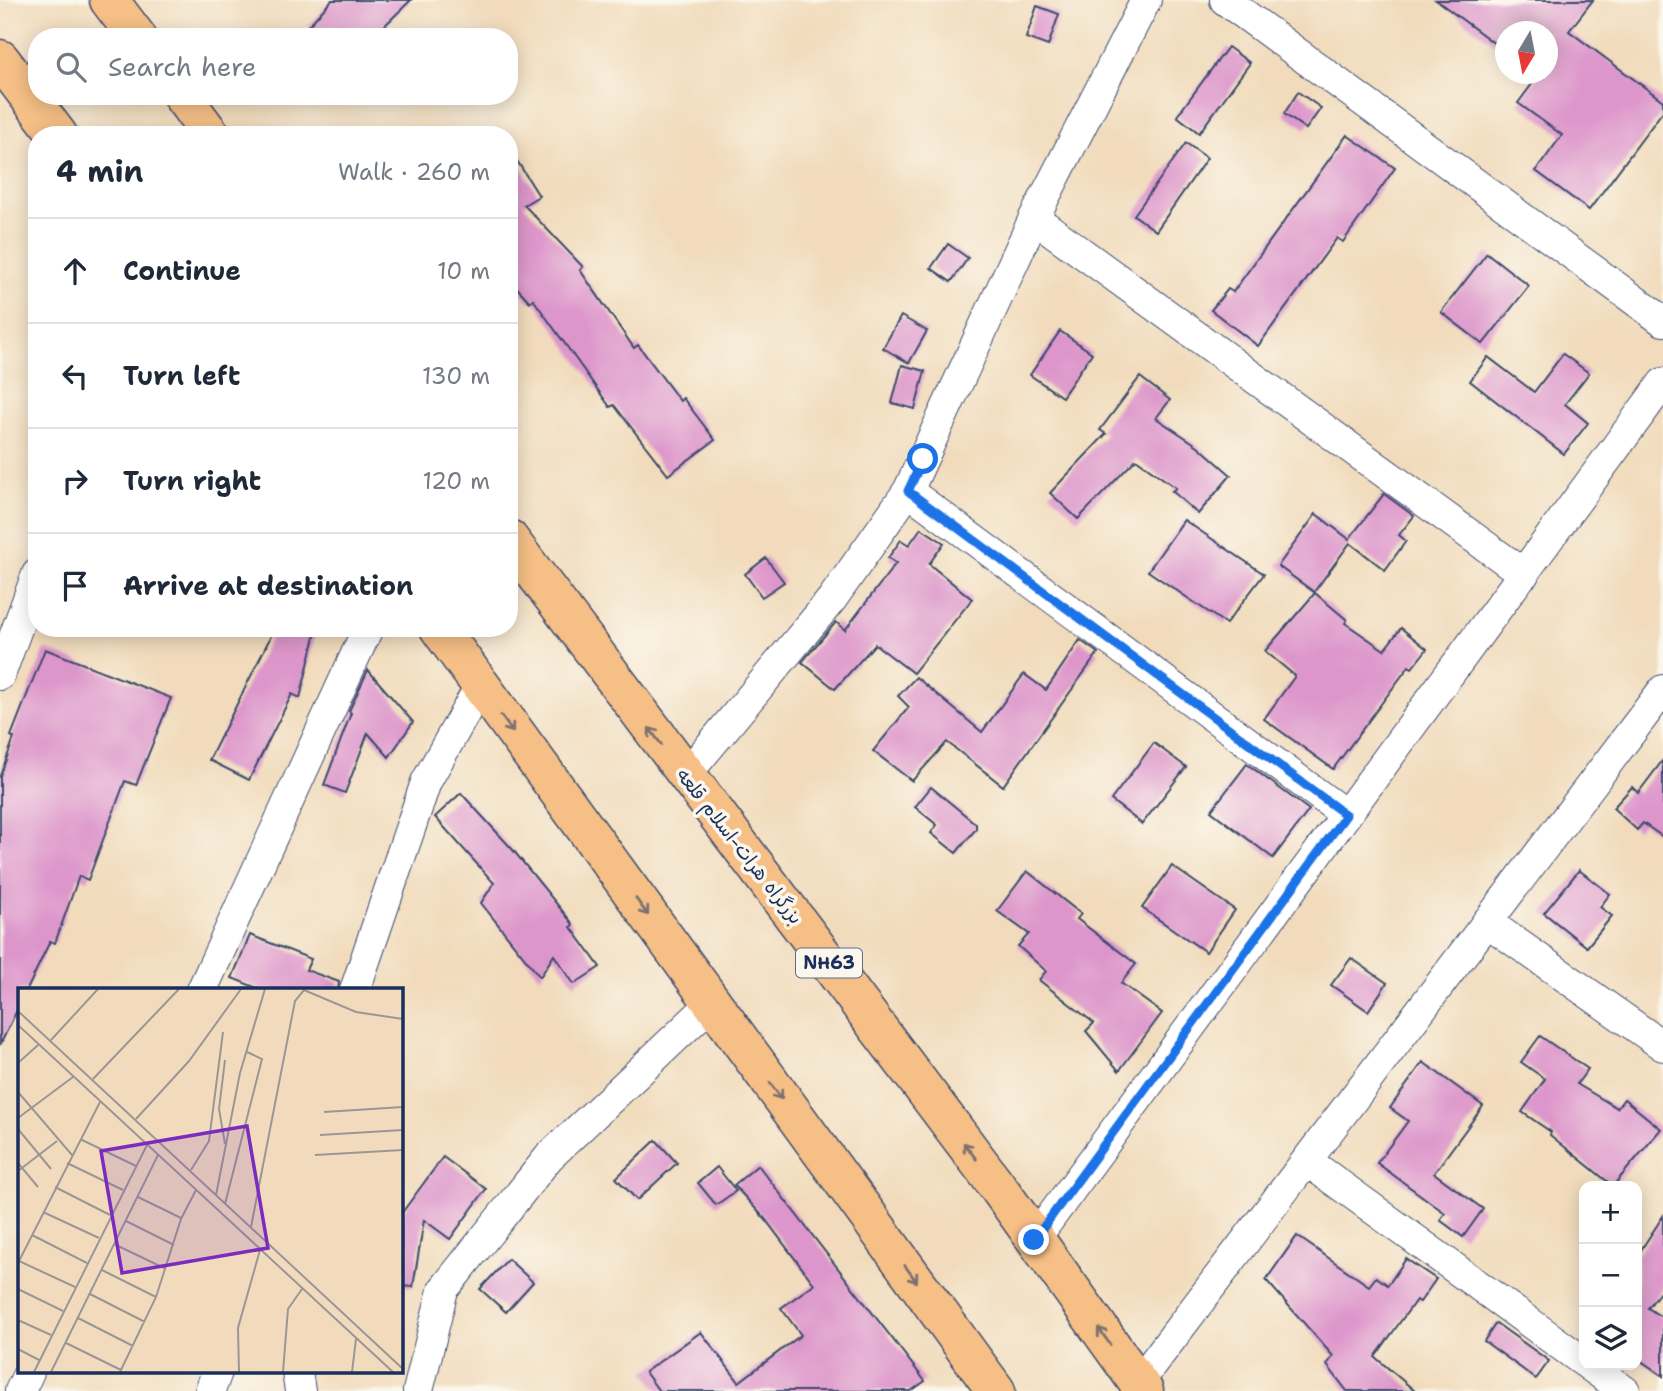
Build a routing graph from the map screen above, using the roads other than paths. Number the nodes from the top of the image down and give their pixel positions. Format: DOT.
graph roads {
  1 [pos="109,0"];
  2 [pos="1146,0"];
  3 [pos="1225,0"];
  4 [pos="130,28"];
  5 [pos="0,59"];
  6 [pos="28,96"];
  7 [pos="35,105"];
  8 [pos="189,105"];
  9 [pos="51,126"];
  10 [pos="204,126"];
  11 [pos="1034,218"];
  12 [pos="1663,321"];
  13 [pos="1663,383"];
  14 [pos="908,491"];
  15 [pos="518,551"];
  16 [pos="1524,574"];
  17 [pos="28,599"];
  18 [pos="364,637"];
  19 [pos="445,637"];
  20 [pos="0,675"];
  21 [pos="480,686"];
  22 [pos="1663,690"];
  23 [pos="685,776"];
  24 [pos="1346,815"];
  25 [pos="1487,922"];
  26 [pos="203,988"];
  27 [pos="356,988"];
  28 [pos="712,1003"];
  29 [pos="1663,1046"];
  30 [pos="1307,1161"];
  31 [pos="1034,1240"];
  32 [pos="1579,1358"];
  33 [pos="1596,1370"];
  34 [pos="28,1374"];
  35 [pos="216,1374"];
  36 [pos="1141,1387"];
  37 [pos="20,1391"];
  38 [pos="210,1391"];
  39 [pos="418,1391"];
  40 [pos="996,1391"];
  41 [pos="1625,1391"];
  1 -- 4 [label="highway"];
  2 -- 11 [label="street"];
  3 -- 12 [label="street"];
  5 -- 6 [label="highway"];
  7 -- 9 [label="highway"];
  8 -- 10 [label="highway"];
  11 -- 14 [label="street"];
  11 -- 16 [label="street"];
  13 -- 16 [label="street"];
  14 -- 23 [label="street"];
  14 -- 24 [label="street"];
  23 -- 15 [label="highway, بزرگراه هرات-اسلام قلعه / NH63, one-way"];
  16 -- 24 [label="street"];
  17 -- 20 [label="street"];
  18 -- 26 [label="street"];
  19 -- 21 [label="highway"];
  21 -- 27 [label="street"];
  21 -- 28 [label="highway, one-way"];
  22 -- 25 [label="street"];
  31 -- 23 [label="highway, بزرگراه هرات-اسلام قلعه / NH63, one-way"];
  24 -- 31 [label="street"];
  25 -- 29 [label="street"];
  25 -- 30 [label="street"];
  28 -- 39 [label="street"];
  28 -- 40 [label="highway, one-way"];
  30 -- 32 [label="street"];
  30 -- 36 [label="street"];
  36 -- 31 [label="highway, بزرگراه هرات-اسلام قلعه / NH63, one-way"];
  33 -- 41 [label="street"];
  34 -- 37 [label="street"];
  35 -- 38 [label="street"];
}
